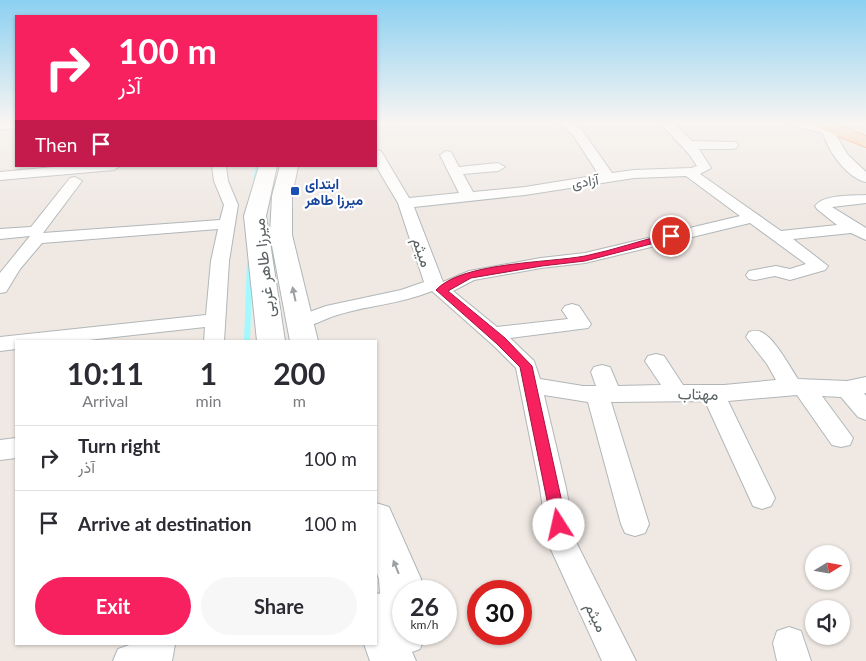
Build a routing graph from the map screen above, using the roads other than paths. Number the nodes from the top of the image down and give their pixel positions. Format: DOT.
graph roads {
  1 [pos="590,153"];
  2 [pos="695,153"];
  3 [pos="716,153"];
  4 [pos="840,153"];
  5 [pos="446,155"];
  6 [pos="377,156"];
  7 [pos="698,156"];
  8 [pos="103,167"];
  9 [pos="219,167"];
  10 [pos="268,167"];
  11 [pos="289,167"];
  12 [pos="498,167"];
  13 [pos="454,171"];
  14 [pos="690,172"];
  15 [pos="0,176"];
  16 [pos="608,178"];
  17 [pos="866,178"];
  18 [pos="75,181"];
  19 [pos="468,196"];
  20 [pos="866,199"];
  21 [pos="405,203"];
  22 [pos="752,218"];
  23 [pos="227,224"];
  24 [pos="860,231"];
  25 [pos="0,234"];
  26 [pos="779,236"];
  27 [pos="756,275"];
  28 [pos="438,287"];
  29 [pos="0,288"];
  30 [pos="572,310"];
  31 [pos="215,320"];
  32 [pos="302,332"];
  33 [pos="492,334"];
  34 [pos="756,337"];
  35 [pos="31,340"];
  36 [pos="214,340"];
  37 [pos="271,340"];
  38 [pos="15,342"];
  39 [pos="0,344"];
  40 [pos="656,361"];
  41 [pos="531,385"];
  42 [pos="603,386"];
  43 [pos="797,387"];
  44 [pos="857,387"];
  45 [pos="676,392"];
  46 [pos="713,393"];
  47 [pos="866,411"];
  48 [pos="841,438"];
  49 [pos="15,448"];
  50 [pos="0,450"];
  51 [pos="762,498"];
  52 [pos="377,522"];
  53 [pos="635,524"];
  54 [pos="400,580"];
  55 [pos="377,617"];
  56 [pos="159,645"];
  57 [pos="405,645"];
  58 [pos="130,661"];
  59 [pos="393,661"];
  60 [pos="406,661"];
  61 [pos="619,661"];
  1 -- 16 [label="street"];
  2 -- 7 [label="street"];
  3 -- 7 [label="street"];
  4 -- 17 [label="street"];
  5 -- 13 [label="street"];
  6 -- 21 [label="street, میثم"];
  7 -- 14 [label="street"];
  8 -- 15 [label="street"];
  9 -- 23 [label="street"];
  10 -- 37 [label="main road, میرزا طاهر غربی"];
  32 -- 11 [label="main road, میرزا طاهر غربی, one-way"];
  12 -- 13 [label="street"];
  13 -- 19 [label="street"];
  14 -- 16 [label="street, آزادی"];
  14 -- 22 [label="street"];
  16 -- 19 [label="street, آزادی"];
  18 -- 25 [label="street"];
  19 -- 21 [label="street, آزادی"];
  20 -- 24 [label="street"];
  21 -- 28 [label="street, میثم"];
  22 -- 26 [label="street"];
  22 -- 28 [label="street"];
  23 -- 29 [label="street"];
  23 -- 31 [label="street"];
  24 -- 26 [label="street"];
  26 -- 27 [label="street"];
  28 -- 32 [label="street"];
  28 -- 33 [label="street, میثم"];
  30 -- 33 [label="street"];
  31 -- 35 [label="street"];
  31 -- 36 [label="street"];
  33 -- 41 [label="street, میثم"];
  34 -- 43 [label="street"];
  38 -- 39 [label="street"];
  40 -- 45 [label="street"];
  41 -- 42 [label="street, مهتاب"];
  41 -- 61 [label="street, میثم"];
  42 -- 45 [label="street, مهتاب"];
  42 -- 53 [label="street"];
  43 -- 44 [label="street, مهتاب"];
  43 -- 46 [label="street, مهتاب"];
  43 -- 48 [label="street"];
  44 -- 47 [label="street"];
  45 -- 46 [label="street, مهتاب"];
  46 -- 51 [label="street"];
  49 -- 50 [label="street"];
  54 -- 52 [label="main road, one-way"];
  55 -- 59 [label="main road"];
  56 -- 58 [label="street"];
  57 -- 60 [label="main road"];
}
